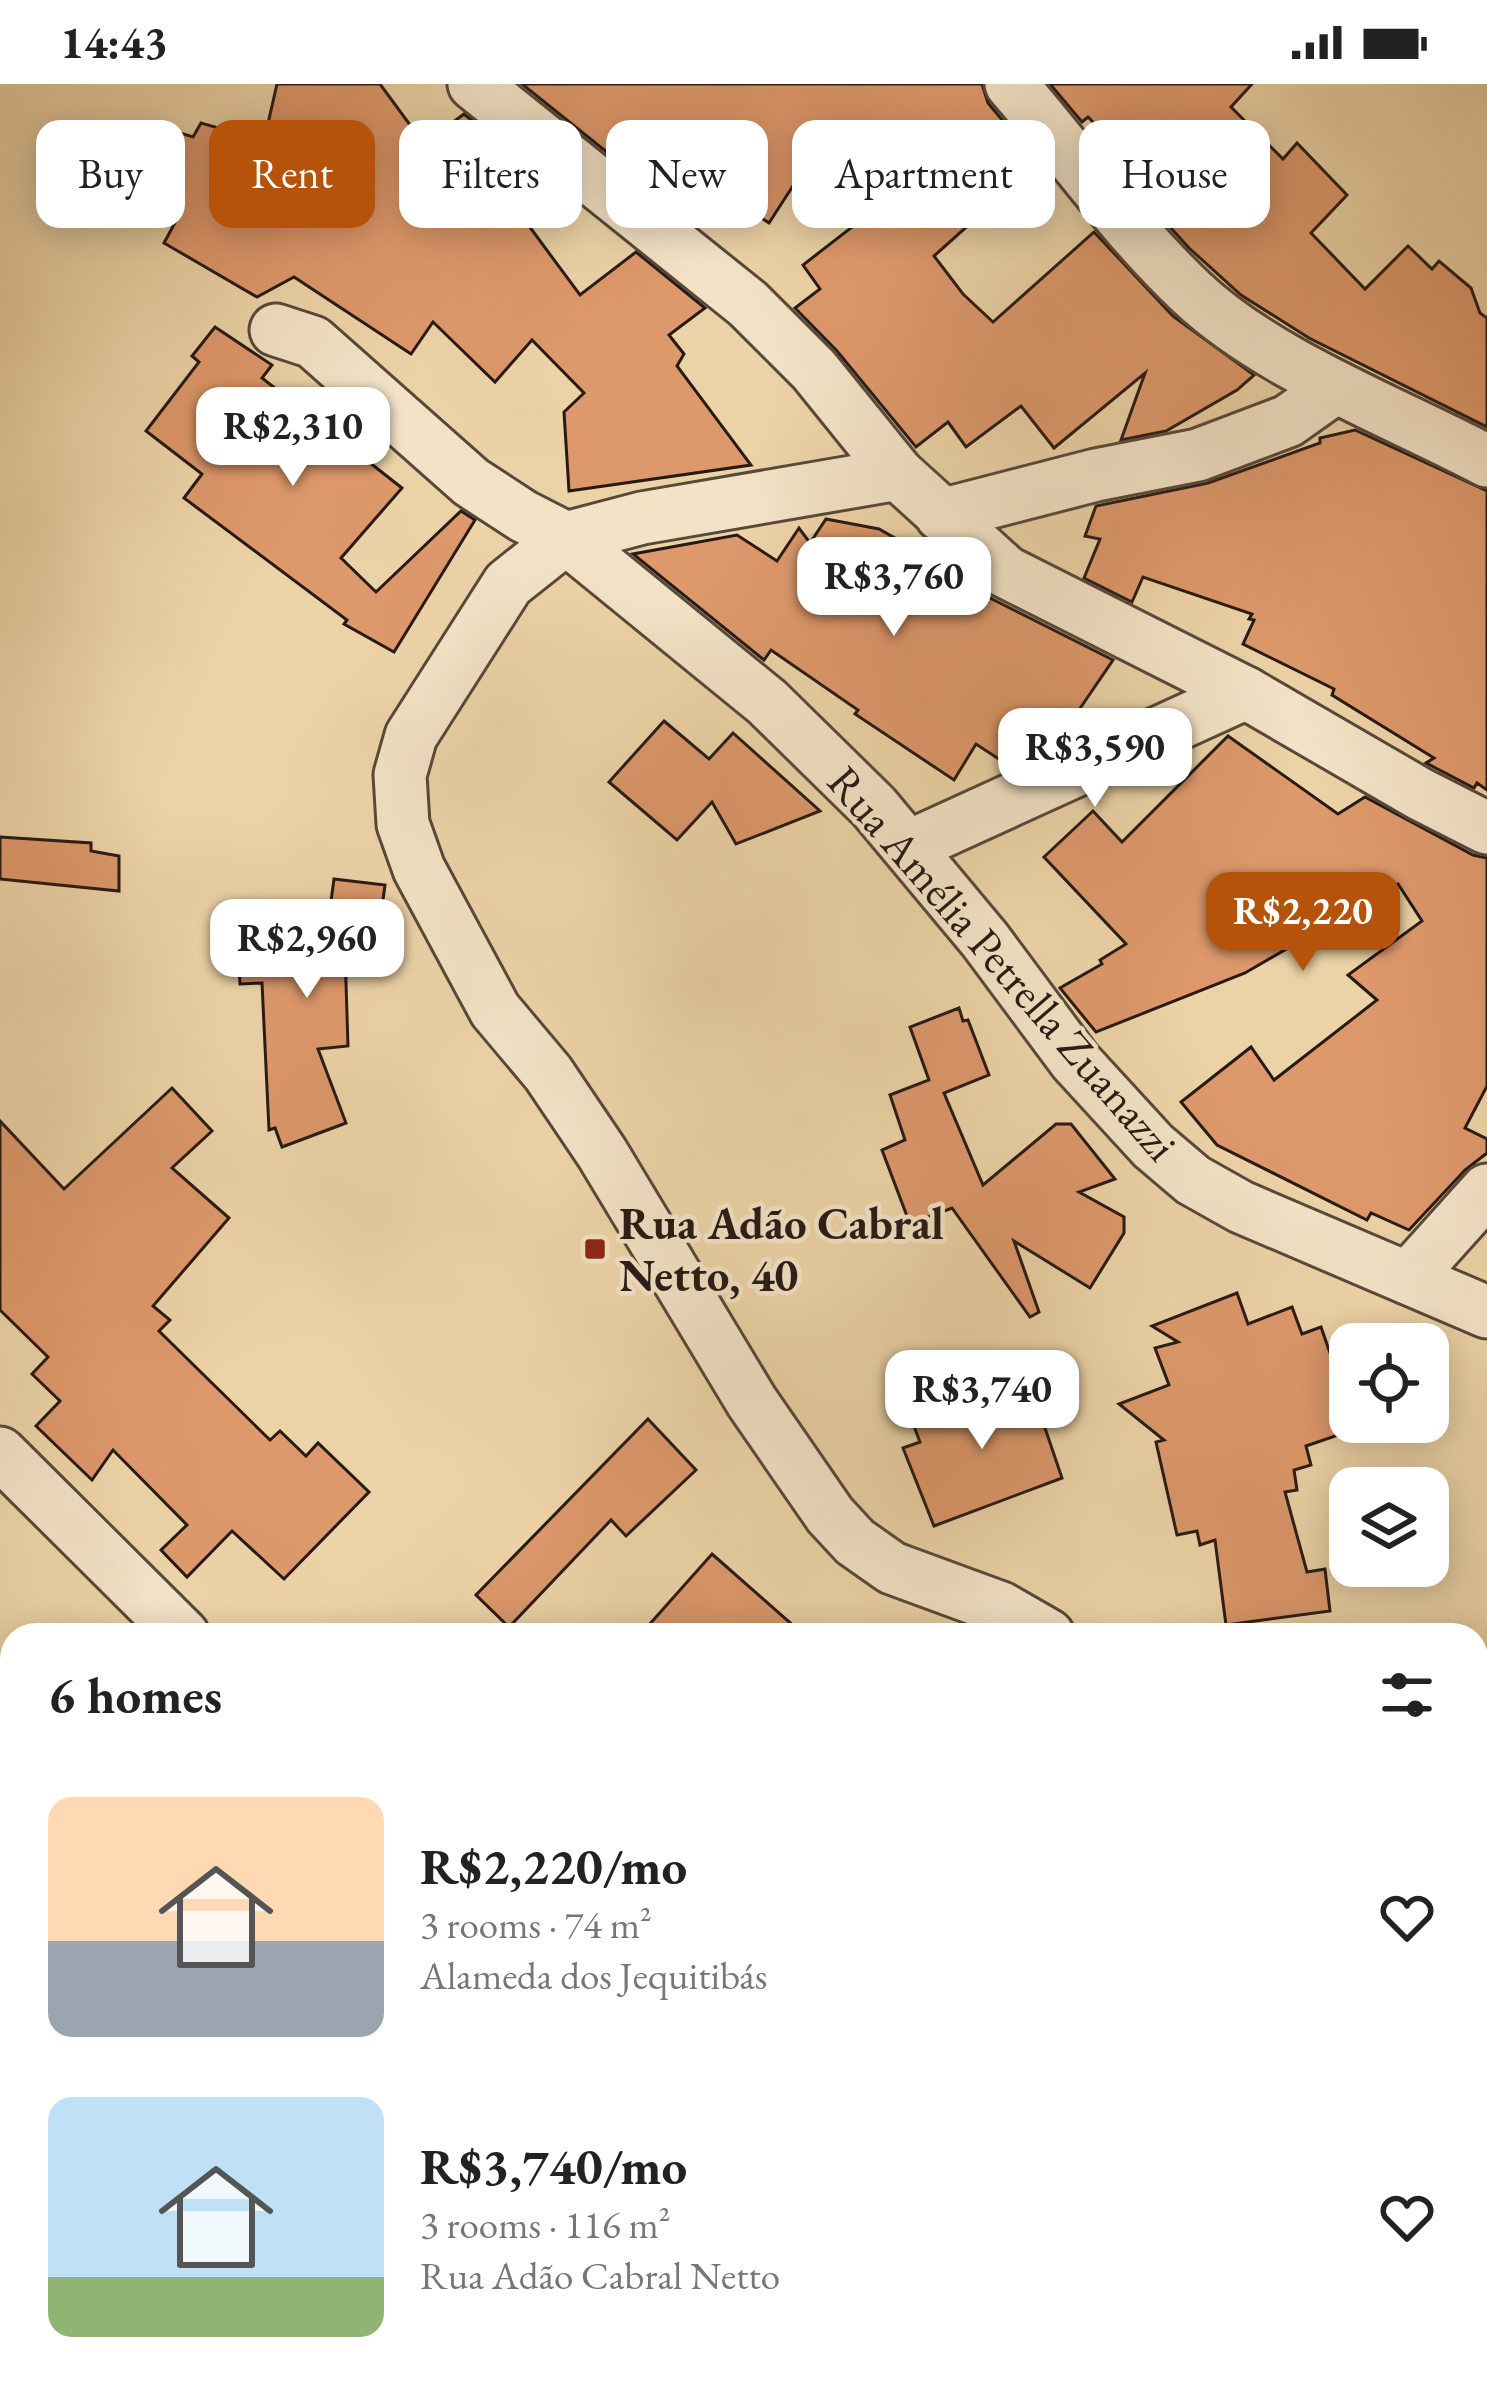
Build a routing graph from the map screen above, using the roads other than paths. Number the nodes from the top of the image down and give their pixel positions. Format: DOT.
graph roads {
  1 [pos="474,84"];
  2 [pos="1011,84"];
  3 [pos="276,330"];
  4 [pos="1336,387"];
  5 [pos="1487,460"];
  6 [pos="898,475"];
  7 [pos="941,515"];
  8 [pos="566,538"];
  9 [pos="1246,693"];
  10 [pos="1487,828"];
  11 [pos="908,848"];
  12 [pos="1487,1190"];
  13 [pos="1408,1278"];
  14 [pos="1487,1312"];
  15 [pos="0,1453"];
  16 [pos="171,1623"];
  17 [pos="1027,1623"];
  1 -- 6 [label="street"];
  2 -- 4 [label="street"];
  3 -- 8 [label="street, Rua Amélia Petrella Zuanazzi"];
  4 -- 5 [label="street"];
  4 -- 7 [label="street"];
  6 -- 7 [label="street"];
  6 -- 8 [label="street"];
  7 -- 9 [label="street"];
  8 -- 11 [label="street, Rua Amélia Petrella Zuanazzi"];
  8 -- 17 [label="street"];
  9 -- 10 [label="street"];
  9 -- 11 [label="street"];
  11 -- 13 [label="street, Rua Amélia Petrella Zuanazzi"];
  12 -- 13 [label="street"];
  13 -- 14 [label="street, Rua Amélia Petrella Zuanazzi"];
  15 -- 16 [label="street"];
}
